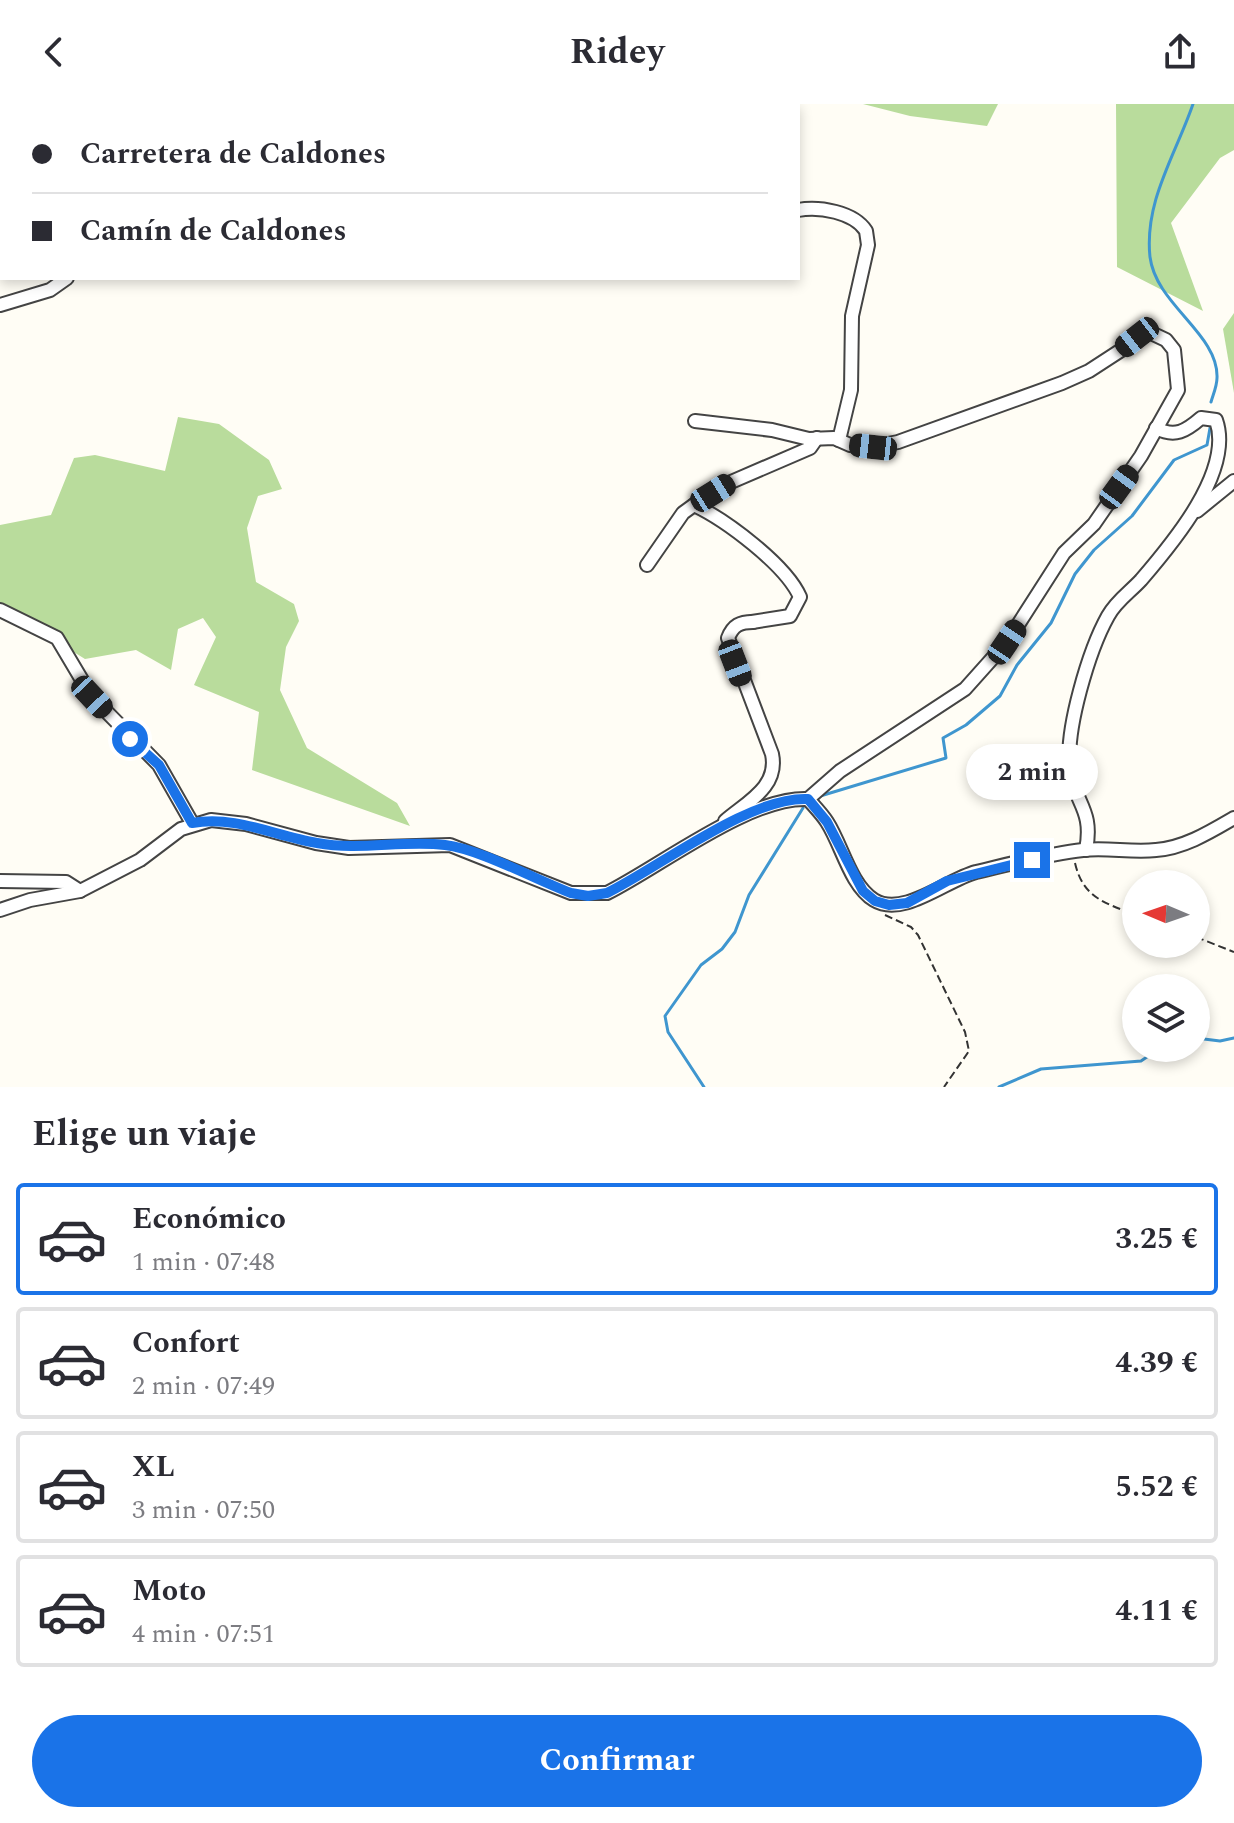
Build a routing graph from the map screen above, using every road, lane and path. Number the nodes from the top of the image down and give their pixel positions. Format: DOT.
graph roads {
  1 [pos="800,210"];
  2 [pos="64,280"];
  3 [pos="0,305"];
  4 [pos="695,421"];
  5 [pos="1156,428"];
  6 [pos="817,438"];
  7 [pos="839,440"];
  8 [pos="1234,481"];
  9 [pos="694,505"];
  10 [pos="1191,516"];
  11 [pos="647,565"];
  12 [pos="0,610"];
  13 [pos="808,799"];
  14 [pos="1234,818"];
  15 [pos="192,823"];
  16 [pos="710,833"];
  17 [pos="1079,851"];
  18 [pos="0,881"];
  19 [pos="80,891"];
  20 [pos="875,901"];
  21 [pos="0,910"];
  22 [pos="1122,910"];
  23 [pos="1210,943"];
  24 [pos="1234,952"];
  25 [pos="944,1087"];
  1 -- 7 [label="street"];
  2 -- 3 [label="street"];
  4 -- 6 [label="street"];
  5 -- 7 [label="street"];
  5 -- 10 [label="street"];
  5 -- 13 [label="street"];
  6 -- 7 [label="street"];
  6 -- 9 [label="street"];
  8 -- 10 [label="street"];
  9 -- 11 [label="street"];
  9 -- 16 [label="street"];
  10 -- 17 [label="street"];
  12 -- 15 [label="street"];
  13 -- 16 [label="street"];
  13 -- 20 [label="street"];
  14 -- 17 [label="street"];
  15 -- 16 [label="street"];
  15 -- 19 [label="street"];
  17 -- 20 [label="street"];
  17 -- 22 [label="path"];
  18 -- 19 [label="street"];
  19 -- 21 [label="street"];
  20 -- 25 [label="path"];
  23 -- 24 [label="path"];
}
